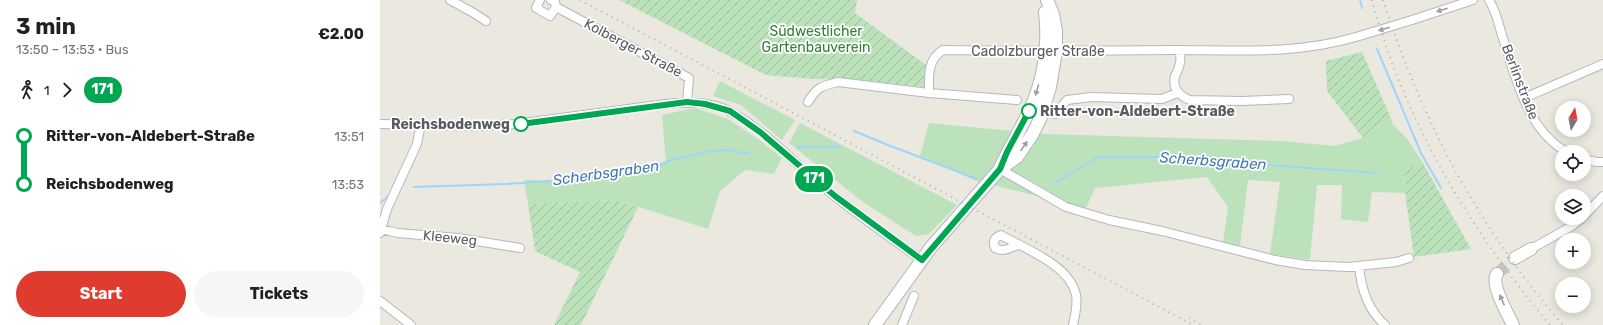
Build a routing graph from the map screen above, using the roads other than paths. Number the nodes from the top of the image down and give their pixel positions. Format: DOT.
graph roads {
  1 [pos="450,0"];
  2 [pos="540,0"];
  3 [pos="1044,0"];
  4 [pos="1048,0"];
  5 [pos="1473,0"];
  6 [pos="1489,0"];
  7 [pos="553,3"];
  8 [pos="486,21"];
  9 [pos="1180,50"];
  10 [pos="1051,51"];
  11 [pos="1603,64"];
  12 [pos="928,93"];
  13 [pos="1177,93"];
  14 [pos="1524,98"];
  15 [pos="1289,99"];
  16 [pos="1017,100"];
  17 [pos="687,102"];
  18 [pos="808,102"];
  19 [pos="1055,114"];
  20 [pos="380,124"];
  21 [pos="421,124"];
  22 [pos="1555,145"];
  23 [pos="1600,162"];
  24 [pos="1603,168"];
  25 [pos="1000,169"];
  26 [pos="1603,196"];
  27 [pos="1591,209"];
  28 [pos="1573,225"];
  29 [pos="380,231"];
  30 [pos="1018,245"];
  31 [pos="520,248"];
  32 [pos="1532,250"];
  33 [pos="1409,258"];
  34 [pos="1515,258"];
  35 [pos="922,260"];
  36 [pos="1359,266"];
  37 [pos="1497,274"];
  38 [pos="914,296"];
  39 [pos="380,301"];
  40 [pos="411,325"];
  41 [pos="875,325"];
  42 [pos="902,325"];
  43 [pos="1073,325"];
  44 [pos="1385,325"];
  45 [pos="1513,325"];
  1 -- 8 [label="street"];
  2 -- 7 [label="street, Kolberger Straße"];
  3 -- 10 [label="main road"];
  4 -- 10 [label="main road"];
  5 -- 9 [label="street, Cadolzburger Straße, one-way, bridge"];
  6 -- 14 [label="street, Berlinstraße"];
  7 -- 17 [label="street, Kolberger Straße"];
  9 -- 10 [label="street, Cadolzburger Straße"];
  9 -- 13 [label="street"];
  10 -- 12 [label="street, Cadolzburger Straße"];
  10 -- 25 [label="main road"];
  11 -- 14 [label="street"];
  12 -- 16 [label="street"];
  12 -- 18 [label="street"];
  13 -- 15 [label="street"];
  13 -- 19 [label="street"];
  14 -- 22 [label="street, Berlinstraße"];
  17 -- 21 [label="street"];
  17 -- 35 [label="street"];
  20 -- 21 [label="street"];
  21 -- 29 [label="street"];
  23 -- 24 [label="street"];
  25 -- 35 [label="main road"];
  25 -- 36 [label="street"];
  26 -- 27 [label="street"];
  28 -- 32 [label="street"];
  29 -- 31 [label="street, Kleeweg"];
  30 -- 43 [label="street"];
  32 -- 34 [label="main road"];
  33 -- 36 [label="street"];
  35 -- 41 [label="main road"];
  36 -- 44 [label="street"];
  45 -- 37 [label="main road, one-way"];
  38 -- 42 [label="street"];
  39 -- 40 [label="street"];
}
